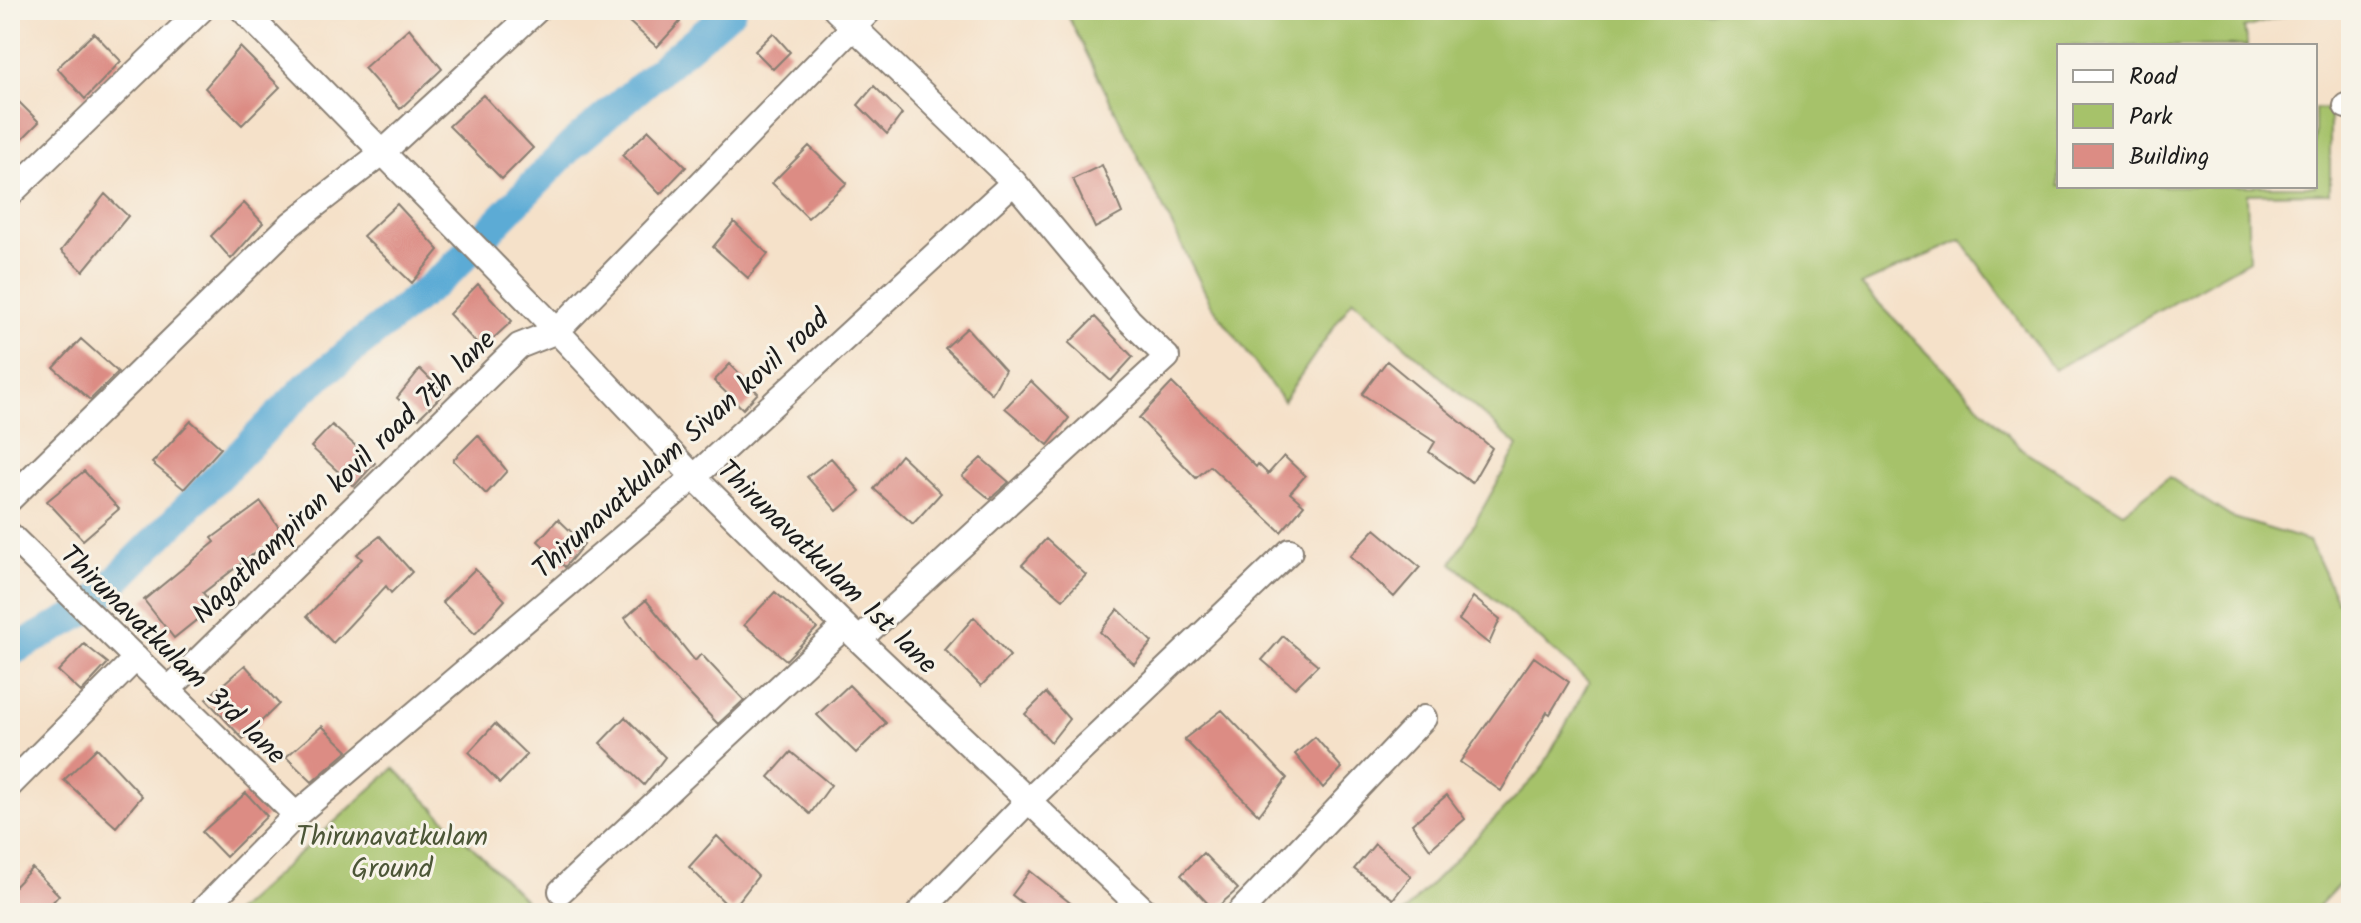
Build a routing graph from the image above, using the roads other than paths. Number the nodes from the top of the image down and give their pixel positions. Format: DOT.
graph roads {
  1 [pos="201,10"];
  2 [pos="243,10"];
  3 [pos="537,10"];
  4 [pos="853,15"];
  5 [pos="382,153"];
  6 [pos="1014,182"];
  7 [pos="10,194"];
  8 [pos="557,331"];
  9 [pos="694,477"];
  10 [pos="10,499"];
  11 [pos="10,535"];
  12 [pos="1290,551"];
  13 [pos="852,633"];
  14 [pos="136,658"];
  15 [pos="168,690"];
  16 [pos="1424,718"];
  17 [pos="10,785"];
  18 [pos="1028,801"];
  19 [pos="296,815"];
  20 [pos="561,891"];
  21 [pos="200,913"];
  22 [pos="919,913"];
  23 [pos="1147,913"];
  24 [pos="1239,913"];
  1 -- 7 [label="street"];
  2 -- 5 [label="street, Thirunavatkulam 1st lane"];
  3 -- 5 [label="street"];
  4 -- 6 [label="street"];
  4 -- 8 [label="street, Nagathampiran kovil road 7th lane"];
  5 -- 8 [label="street, Thirunavatkulam 1st lane"];
  5 -- 10 [label="street"];
  6 -- 9 [label="street, Thirunavatkulam Sivan kovil road"];
  6 -- 13 [label="street"];
  8 -- 9 [label="street, Thirunavatkulam 1st lane"];
  8 -- 15 [label="street, Nagathampiran kovil road 7th lane"];
  9 -- 13 [label="street, Thirunavatkulam 1st lane"];
  9 -- 19 [label="street, Thirunavatkulam Sivan kovil road"];
  11 -- 14 [label="street, Thirunavatkulam 3rd lane"];
  12 -- 18 [label="street"];
  13 -- 18 [label="street, Thirunavatkulam 1st lane"];
  13 -- 20 [label="street"];
  14 -- 15 [label="street, Thirunavatkulam 3rd lane"];
  14 -- 17 [label="street"];
  15 -- 19 [label="street, Thirunavatkulam 3rd lane"];
  16 -- 24 [label="street"];
  18 -- 22 [label="street"];
  18 -- 23 [label="street, Thirunavatkulam 1st lane"];
  19 -- 21 [label="street, Thirunavatkulam Sivan kovil road"];
}
